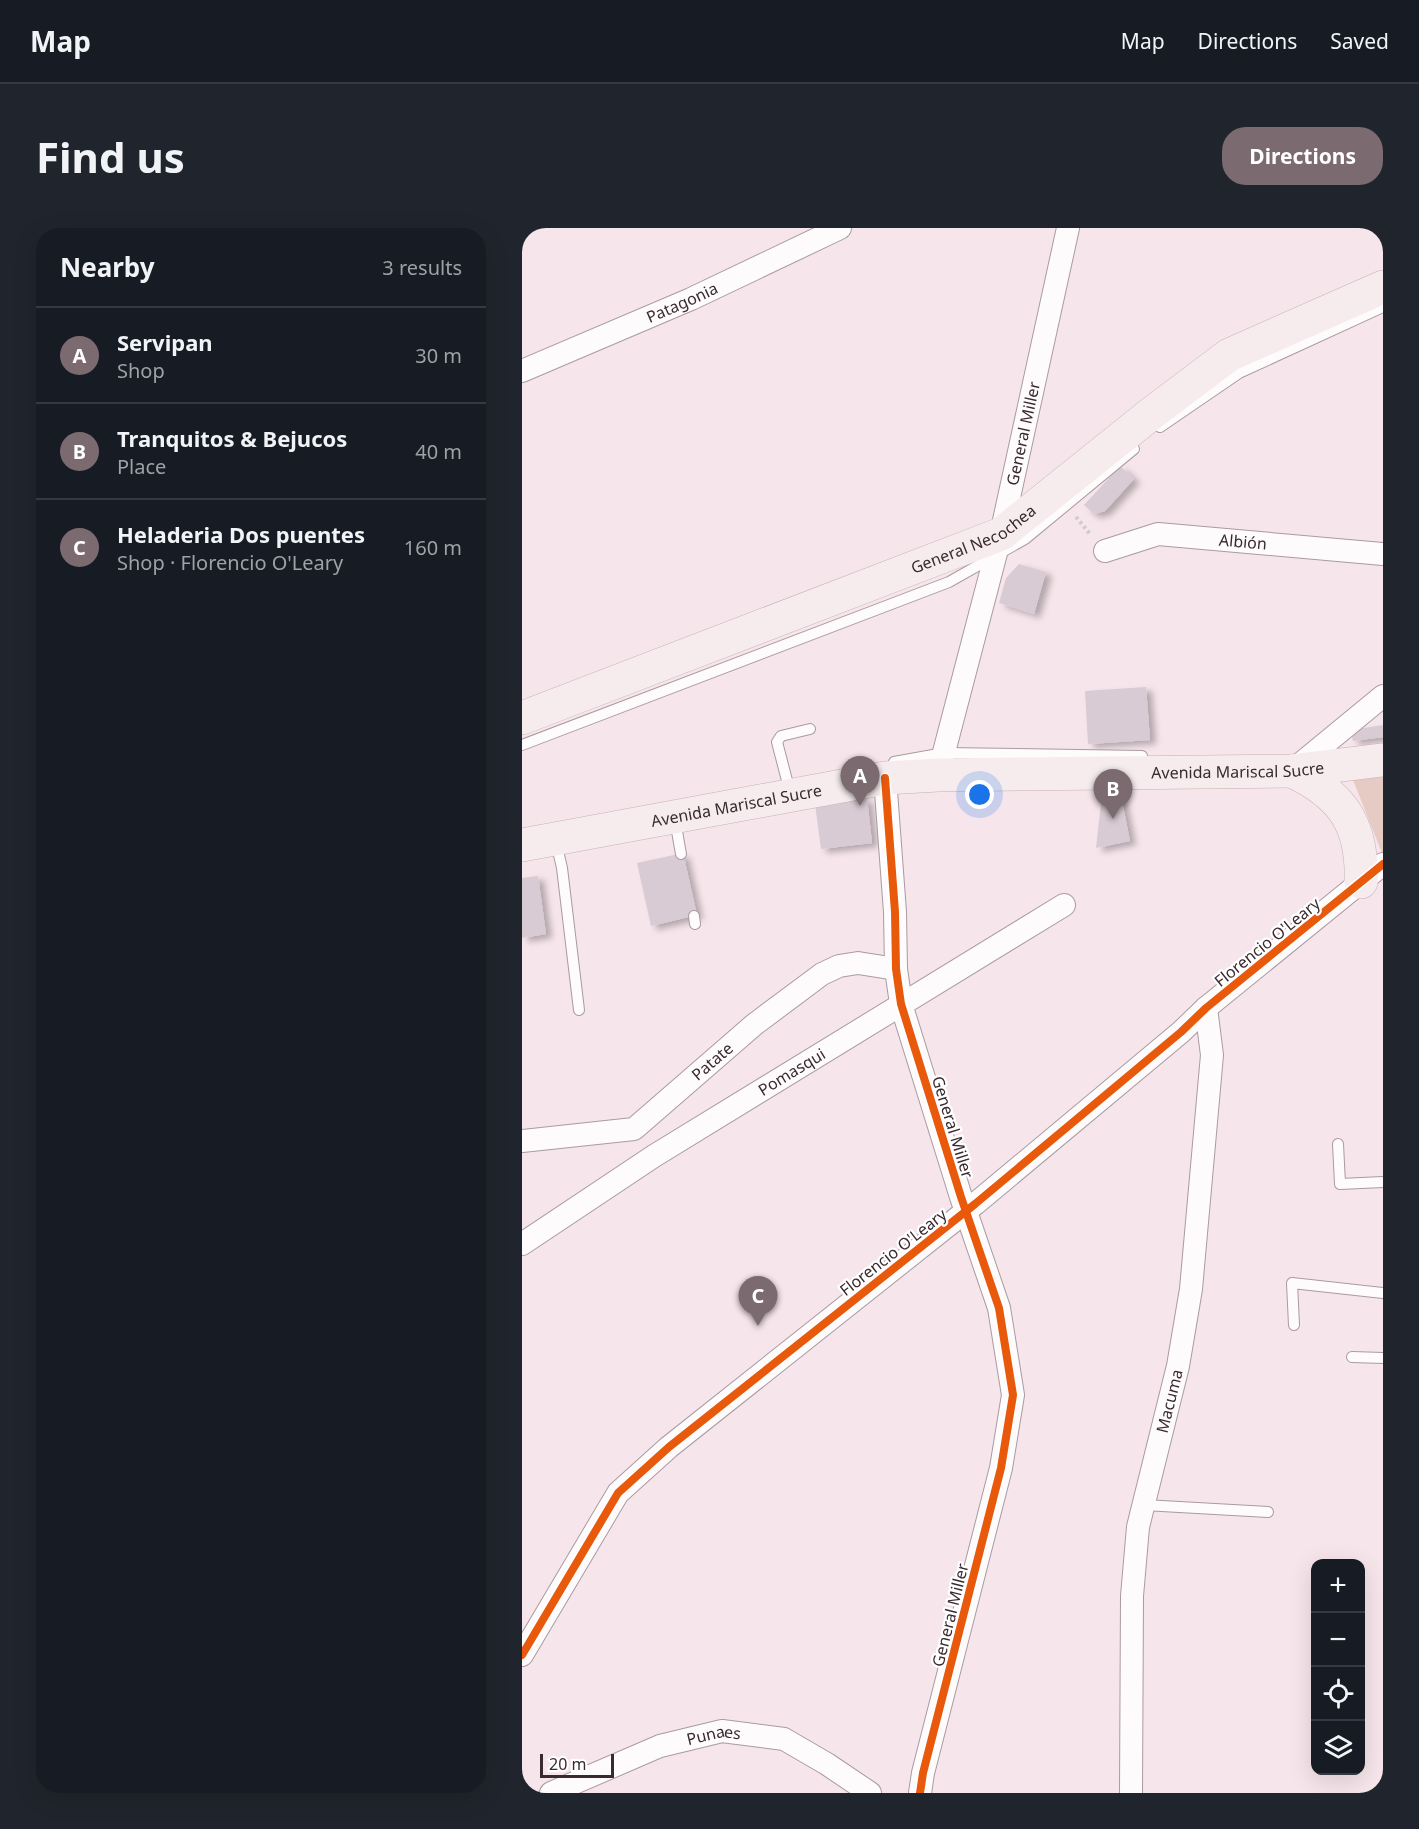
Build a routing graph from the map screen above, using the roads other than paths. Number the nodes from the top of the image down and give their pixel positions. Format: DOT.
graph roads {
  1 [pos="840,228"];
  2 [pos="1068,228"];
  3 [pos="1383,287"];
  4 [pos="1383,307"];
  5 [pos="522,371"];
  6 [pos="999,545"];
  7 [pos="1105,551"];
  8 [pos="1383,554"];
  9 [pos="1383,696"];
  10 [pos="522,718"];
  11 [pos="810,729"];
  12 [pos="522,745"];
  13 [pos="1150,756"];
  14 [pos="1304,760"];
  15 [pos="1383,760"];
  16 [pos="941,764"];
  17 [pos="881,772"];
  18 [pos="788,785"];
  19 [pos="675,817"];
  20 [pos="555,839"];
  21 [pos="522,845"];
  22 [pos="681,854"];
  23 [pos="1372,873"];
  24 [pos="1064,906"];
  25 [pos="896,969"];
  26 [pos="901,1004"];
  27 [pos="1206,1008"];
  28 [pos="579,1010"];
  29 [pos="633,1129"];
  30 [pos="522,1141"];
  31 [pos="1338,1144"];
  32 [pos="654,1156"];
  33 [pos="1383,1182"];
  34 [pos="966,1212"];
  35 [pos="522,1244"];
  36 [pos="1383,1293"];
  37 [pos="1294,1325"];
  38 [pos="1352,1357"];
  39 [pos="1383,1358"];
  40 [pos="1144,1505"];
  41 [pos="1268,1512"];
  42 [pos="522,1655"];
  43 [pos="551,1793"];
  44 [pos="870,1793"];
  45 [pos="920,1793"];
  46 [pos="1131,1793"];
  1 -- 5 [label="street, Patagonia"];
  2 -- 6 [label="street, General Miller"];
  3 -- 6 [label="main road, General Necochea"];
  4 -- 6 [label="lane"];
  6 -- 10 [label="main road, General Necochea"];
  6 -- 12 [label="lane"];
  6 -- 16 [label="street, General Miller"];
  7 -- 8 [label="street, Albión"];
  9 -- 14 [label="street"];
  11 -- 18 [label="lane"];
  13 -- 16 [label="lane"];
  14 -- 15 [label="main road, Avenida Mariscal Sucre"];
  14 -- 16 [label="main road, Avenida Mariscal Sucre"];
  14 -- 23 [label="main road"];
  16 -- 17 [label="main road, Avenida Mariscal Sucre"];
  17 -- 18 [label="main road, Avenida Mariscal Sucre"];
  17 -- 25 [label="street, General Miller"];
  18 -- 19 [label="main road, Avenida Mariscal Sucre"];
  19 -- 20 [label="main road, Avenida Mariscal Sucre"];
  19 -- 22 [label="lane"];
  20 -- 21 [label="main road, Avenida Mariscal Sucre"];
  20 -- 28 [label="lane"];
  23 -- 27 [label="street, Florencio O'Leary"];
  24 -- 26 [label="street, Pomasqui"];
  25 -- 26 [label="street, General Miller"];
  25 -- 29 [label="street, Patate"];
  26 -- 32 [label="street, Pomasqui"];
  26 -- 34 [label="street, General Miller"];
  27 -- 34 [label="street, Florencio O'Leary"];
  27 -- 40 [label="street, Macuma"];
  29 -- 30 [label="street"];
  29 -- 32 [label="street"];
  31 -- 33 [label="lane"];
  32 -- 35 [label="street, Pomasqui"];
  34 -- 42 [label="street, Florencio O'Leary"];
  34 -- 45 [label="street, General Miller"];
  36 -- 37 [label="lane"];
  38 -- 39 [label="lane"];
  40 -- 41 [label="lane"];
  40 -- 46 [label="street, Macuma"];
  43 -- 44 [label="street, Punaes"];
}
